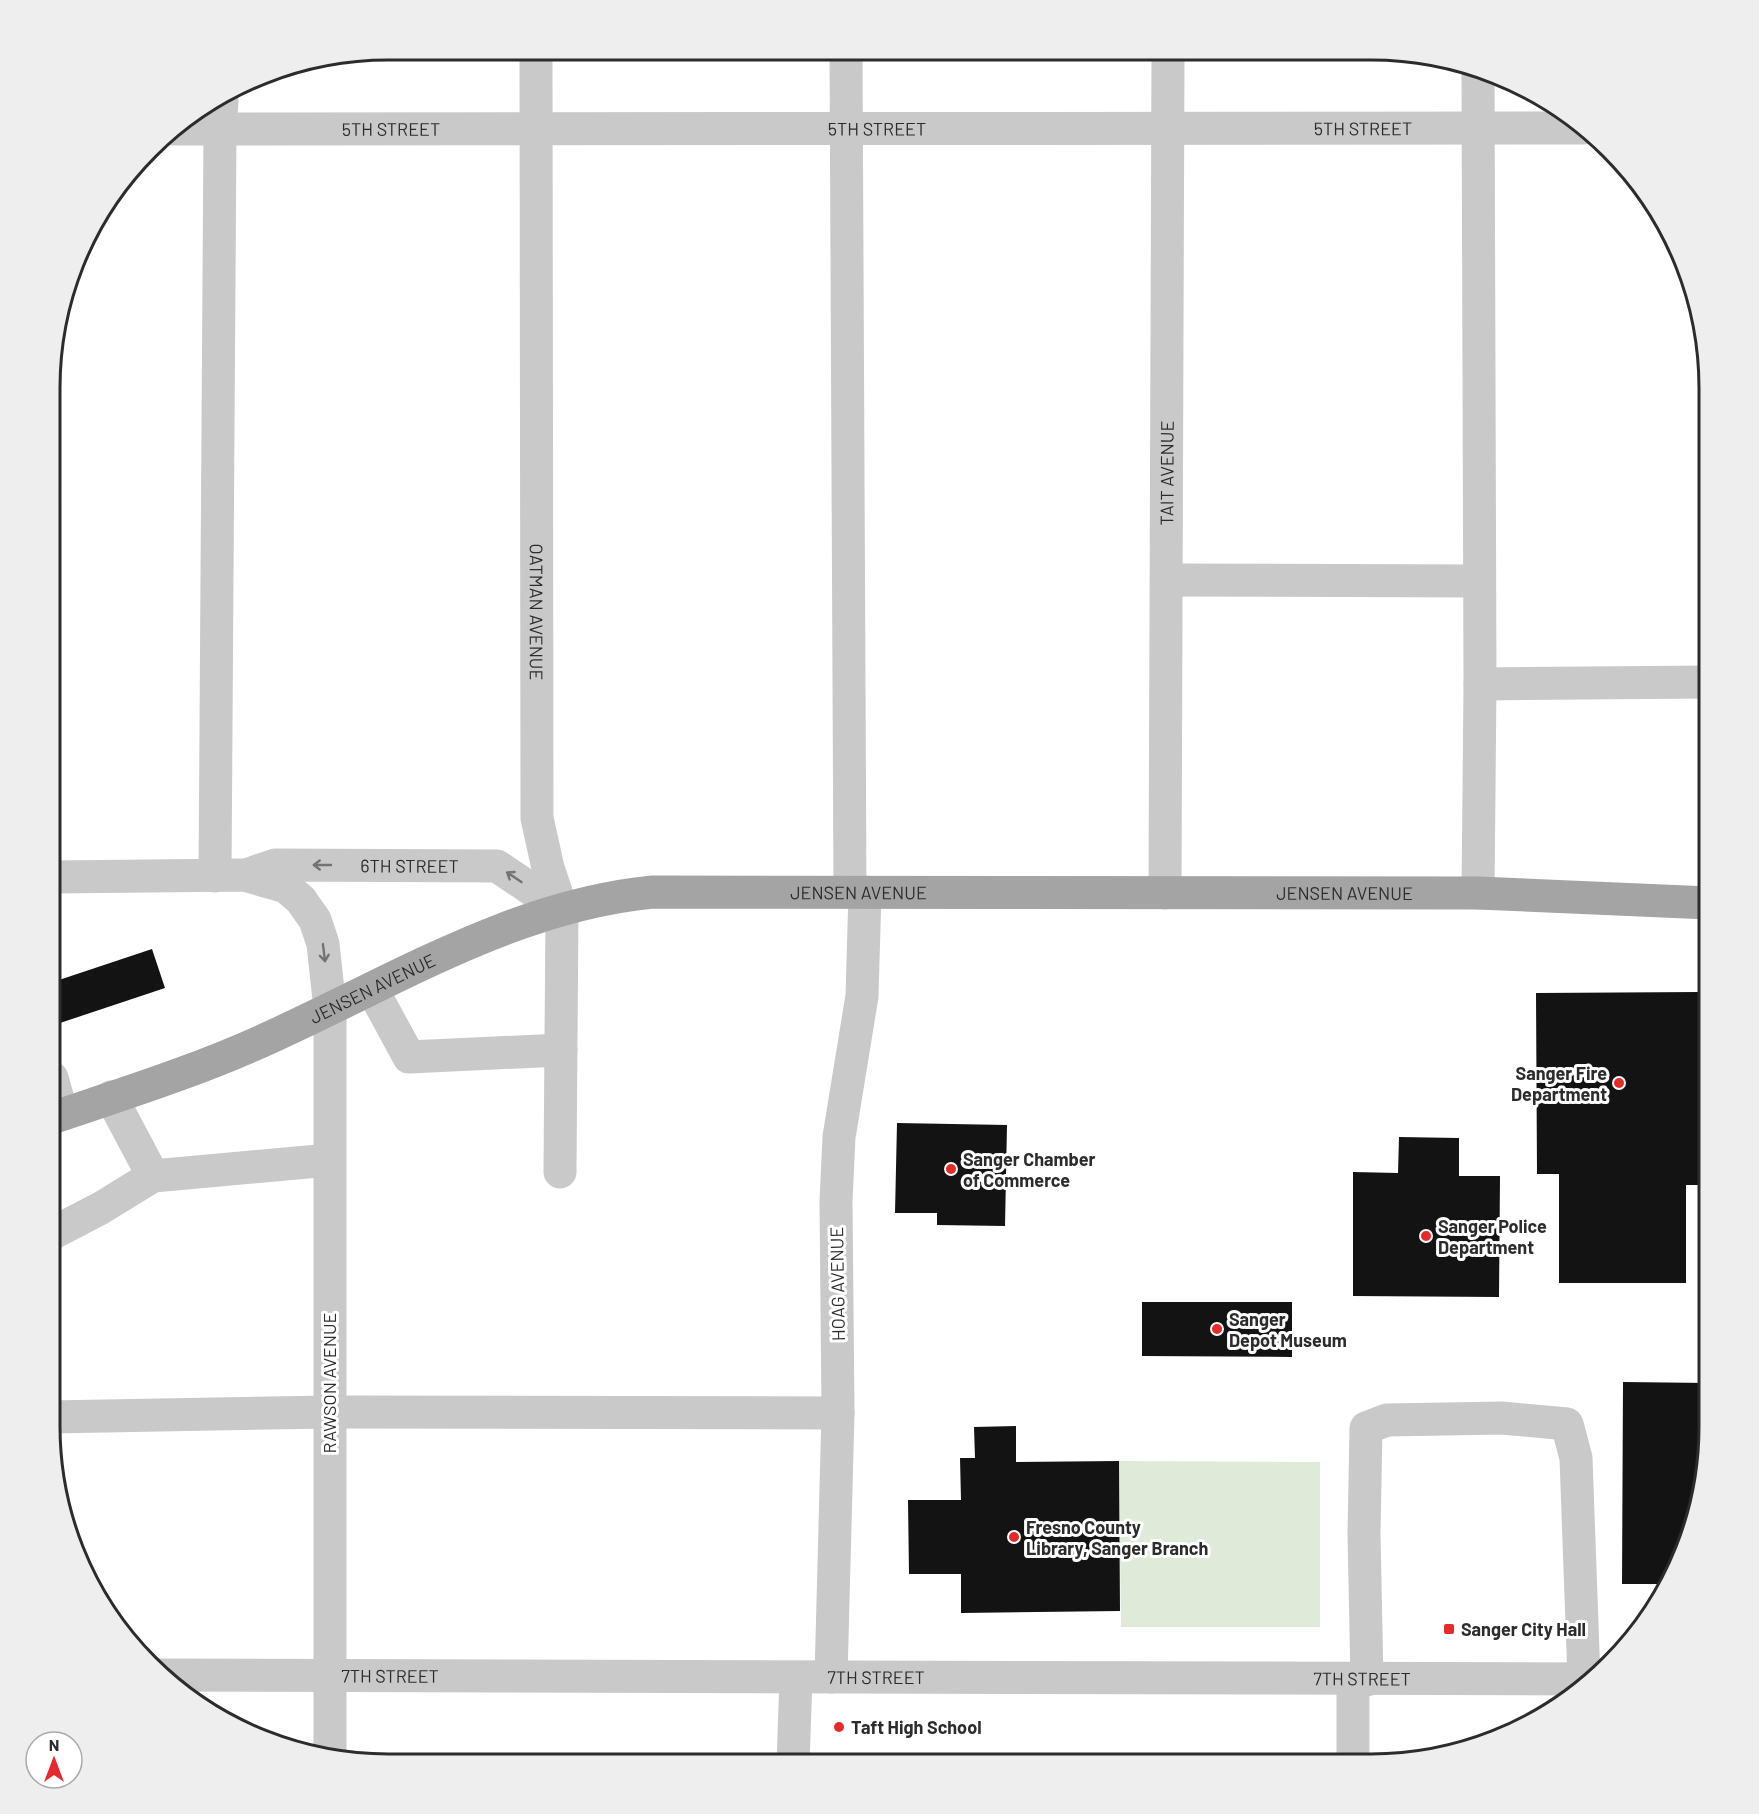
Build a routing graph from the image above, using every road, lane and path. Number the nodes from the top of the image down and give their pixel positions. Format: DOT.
graph roads {
  1 [pos="536,60"];
  2 [pos="846,60"];
  3 [pos="1168,60"];
  4 [pos="1478,77"];
  5 [pos="221,115"];
  6 [pos="196,122"];
  7 [pos="1477,127"];
  8 [pos="536,128"];
  9 [pos="1168,128"];
  10 [pos="1571,128"];
  11 [pos="845,130"];
  12 [pos="1167,580"];
  13 [pos="1479,581"];
  14 [pos="1699,682"];
  15 [pos="1480,684"];
  16 [pos="230,875"];
  17 [pos="60,877"];
  18 [pos="858,892"];
  19 [pos="1165,893"];
  20 [pos="1478,894"];
  21 [pos="1699,903"];
  22 [pos="562,909"];
  23 [pos="372,989"];
  24 [pos="330,1009"];
  25 [pos="561,1050"];
  26 [pos="111,1097"];
  27 [pos="60,1115"];
  28 [pos="329,1160"];
  29 [pos="561,1172"];
  30 [pos="153,1176"];
  31 [pos="60,1228"];
  32 [pos="329,1412"];
  33 [pos="838,1413"];
  34 [pos="60,1417"];
  35 [pos="1588,1672"];
  36 [pos="175,1675"];
  37 [pos="329,1676"];
  38 [pos="831,1677"];
  39 [pos="796,1678"];
  40 [pos="1580,1679"];
  41 [pos="1360,1680"];
  42 [pos="330,1749"];
  43 [pos="793,1754"];
  44 [pos="1354,1754"];
  1 -- 8 [label="street, OATMAN AVENUE"];
  2 -- 11 [label="street, HOAG AVENUE"];
  3 -- 9 [label="street, TAIT AVENUE"];
  4 -- 7 [label="street"];
  5 -- 6 [label="street, 5TH STREET"];
  5 -- 8 [label="street, 5TH STREET"];
  5 -- 16 [label="street"];
  7 -- 9 [label="street, 5TH STREET"];
  7 -- 10 [label="street, 5TH STREET"];
  7 -- 13 [label="street"];
  8 -- 11 [label="street, 5TH STREET"];
  8 -- 22 [label="street, OATMAN AVENUE"];
  9 -- 11 [label="street, 5TH STREET"];
  9 -- 12 [label="street, TAIT AVENUE"];
  11 -- 18 [label="street, HOAG AVENUE"];
  12 -- 13 [label="street"];
  12 -- 19 [label="street, TAIT AVENUE"];
  13 -- 15 [label="street"];
  14 -- 15 [label="street"];
  15 -- 20 [label="street"];
  16 -- 17 [label="street, 6TH STREET"];
  22 -- 16 [label="street, 6TH STREET, one-way"];
  16 -- 24 [label="street, 6TH STREET, one-way"];
  18 -- 19 [label="main road, JENSEN AVENUE"];
  18 -- 22 [label="main road, JENSEN AVENUE"];
  18 -- 33 [label="street, HOAG AVENUE"];
  19 -- 20 [label="main road, JENSEN AVENUE"];
  20 -- 21 [label="main road, JENSEN AVENUE"];
  22 -- 23 [label="main road, JENSEN AVENUE"];
  22 -- 25 [label="street, OATMAN AVENUE"];
  23 -- 24 [label="main road, JENSEN AVENUE"];
  23 -- 25 [label="street"];
  24 -- 26 [label="main road, JENSEN AVENUE"];
  24 -- 28 [label="street, RAWSON AVENUE"];
  25 -- 29 [label="street, OATMAN AVENUE"];
  26 -- 27 [label="main road, JENSEN AVENUE"];
  26 -- 30 [label="street"];
  28 -- 30 [label="street"];
  28 -- 32 [label="street, RAWSON AVENUE"];
  30 -- 31 [label="street"];
  32 -- 33 [label="street"];
  32 -- 34 [label="street"];
  32 -- 37 [label="street, RAWSON AVENUE"];
  33 -- 38 [label="street, HOAG AVENUE"];
  35 -- 41 [label="street"];
  36 -- 37 [label="street, 7TH STREET"];
  37 -- 39 [label="street, 7TH STREET"];
  37 -- 42 [label="street, RAWSON AVENUE"];
  38 -- 39 [label="street, 7TH STREET"];
  38 -- 41 [label="street, 7TH STREET"];
  39 -- 43 [label="street"];
  40 -- 41 [label="street, 7TH STREET"];
  41 -- 44 [label="street"];
}
